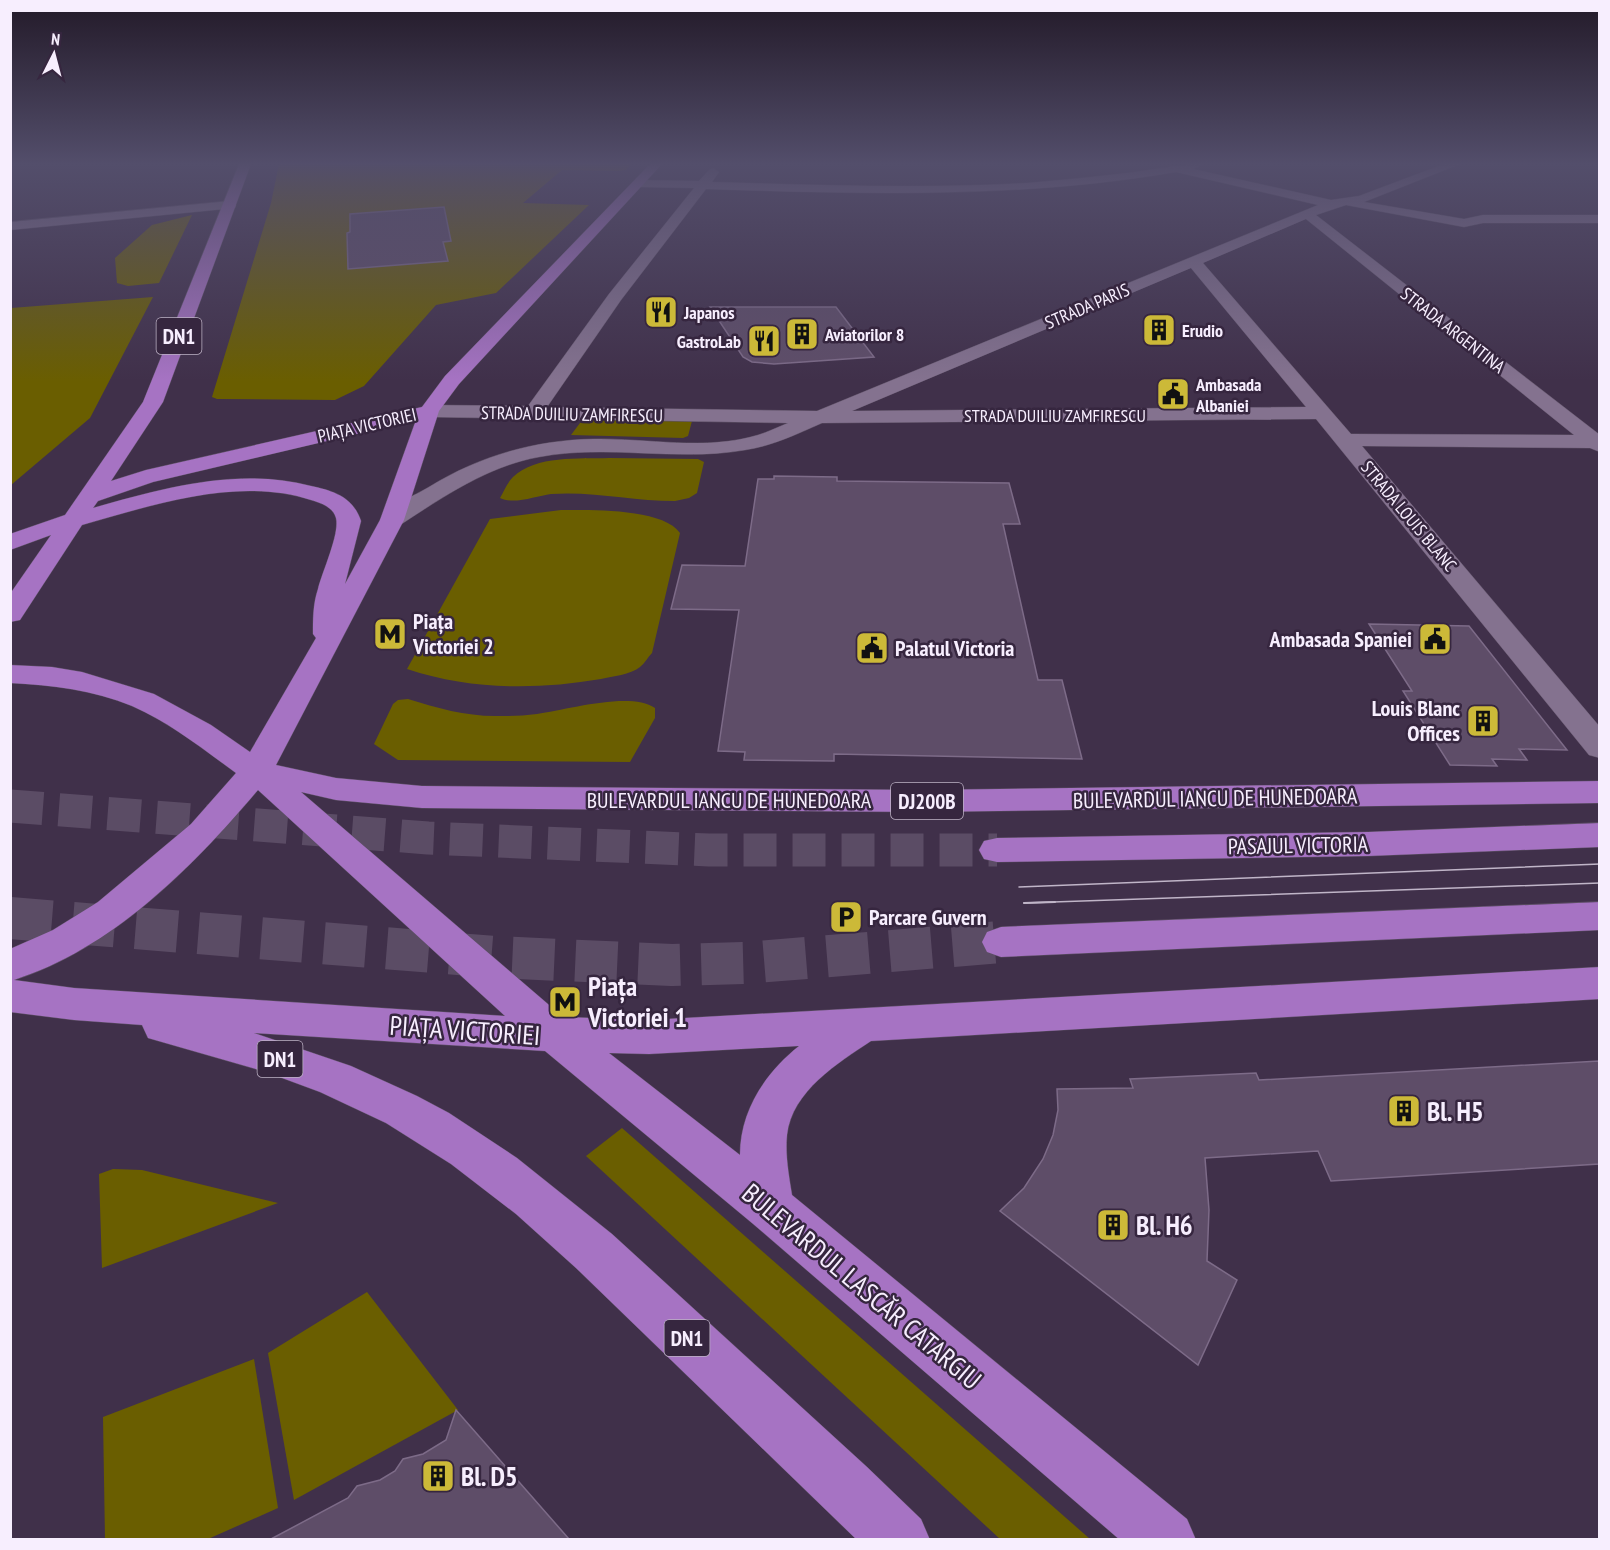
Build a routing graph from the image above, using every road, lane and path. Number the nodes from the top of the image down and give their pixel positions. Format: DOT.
graph roads {
  1 [pos="218,236"];
  2 [pos="589,236"];
  3 [pos="662,236"];
  4 [pos="1252,236"];
  5 [pos="1341,236"];
  6 [pos="1193,261"];
  7 [pos="1154,278"];
  8 [pos="1216,285"];
  9 [pos="429,411"];
  10 [pos="533,413"];
  11 [pos="1323,413"];
  12 [pos="702,415"];
  13 [pos="824,417"];
  14 [pos="1345,440"];
  15 [pos="1597,444"];
  16 [pos="692,447"];
  17 [pos="89,496"];
  18 [pos="73,520"];
  19 [pos="392,520"];
  20 [pos="10,543"];
  21 [pos="10,614"];
  22 [pos="328,642"];
  23 [pos="10,674"];
  24 [pos="1599,748"];
  25 [pos="256,771"];
  26 [pos="1599,792"];
  27 [pos="1599,835"];
  28 [pos="997,850"];
  29 [pos="1599,916"];
  30 [pos="1001,942"];
  31 [pos="10,966"];
  32 [pos="1599,983"];
  33 [pos="10,996"];
  34 [pos="74,1004"];
  35 [pos="861,1026"];
  36 [pos="556,1036"];
  37 [pos="769,1208"];
  38 [pos="900,1539"];
  39 [pos="1166,1539"];
  1 -- 17 [label="main road, DN1"];
  2 -- 9 [label="main road"];
  3 -- 10 [label="street"];
  4 -- 6 [label="street, STRADA PARIS"];
  5 -- 15 [label="street, STRADA ARGENTINA"];
  6 -- 7 [label="street, STRADA PARIS"];
  6 -- 8 [label="street, STRADA LOUIS BLANC"];
  7 -- 8 [label="street"];
  7 -- 13 [label="street, STRADA PARIS"];
  8 -- 11 [label="street, STRADA LOUIS BLANC"];
  9 -- 10 [label="street, STRADA DUILIU ZAMFIRESCU"];
  9 -- 17 [label="main road, PIAȚA VICTORIEI"];
  9 -- 19 [label="main road, PIAȚA VICTORIEI"];
  10 -- 12 [label="street, STRADA DUILIU ZAMFIRESCU"];
  11 -- 13 [label="street, STRADA DUILIU ZAMFIRESCU"];
  11 -- 14 [label="street, STRADA LOUIS BLANC"];
  12 -- 13 [label="street, STRADA DUILIU ZAMFIRESCU"];
  12 -- 16 [label="street"];
  13 -- 16 [label="street, STRADA DUILIU ZAMFIRESCU"];
  14 -- 15 [label="street"];
  14 -- 24 [label="street, STRADA LOUIS BLANC"];
  16 -- 19 [label="street, STRADA DUILIU ZAMFIRESCU"];
  17 -- 18 [label="main road, DN1"];
  18 -- 20 [label="main road"];
  18 -- 21 [label="main road, DN1"];
  18 -- 22 [label="main road"];
  19 -- 22 [label="main road, PIAȚA VICTORIEI"];
  22 -- 25 [label="main road, PIAȚA VICTORIEI"];
  23 -- 25 [label="main road, PIAȚA VICTORIEI"];
  25 -- 26 [label="main road, BULEVARDUL IANCU DE HUNEDOARA / DJ200B"];
  25 -- 31 [label="main road, PIAȚA VICTORIEI"];
  25 -- 36 [label="main road, PIAȚA VICTORIEI"];
  27 -- 28 [label="main road, PASAJUL VICTORIA"];
  29 -- 30 [label="main road"];
  32 -- 35 [label="main road"];
  33 -- 34 [label="main road, PIAȚA VICTORIEI / DN1"];
  34 -- 36 [label="main road, PIAȚA VICTORIEI"];
  34 -- 38 [label="main road, DN1"];
  35 -- 36 [label="main road"];
  35 -- 37 [label="main road"];
  36 -- 37 [label="main road, BULEVARDUL LASCĂR CATARGIU"];
  37 -- 39 [label="main road, BULEVARDUL LASCĂR CATARGIU"];
}
